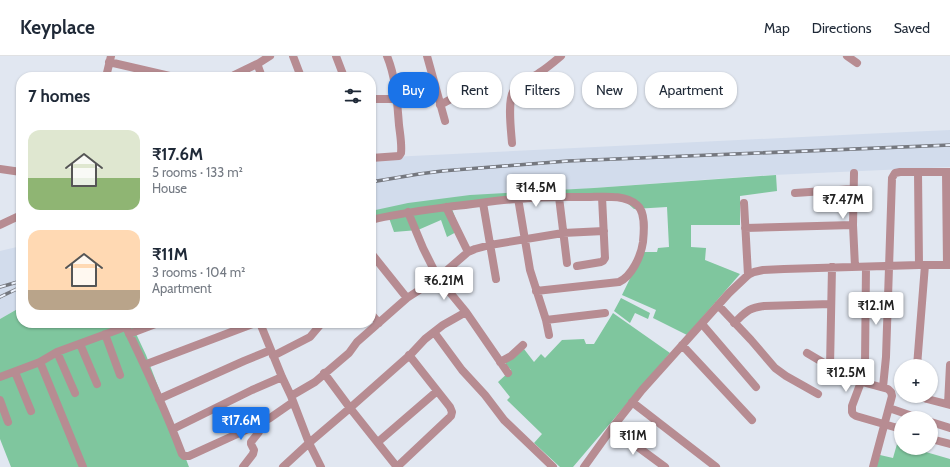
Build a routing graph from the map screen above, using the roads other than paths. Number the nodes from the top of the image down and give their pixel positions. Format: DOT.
graph roads {
  1 [pos="270,56"];
  2 [pos="293,56"];
  3 [pos="336,56"];
  4 [pos="387,56"];
  5 [pos="427,56"];
  6 [pos="562,56"];
  7 [pos="847,56"];
  8 [pos="110,59"];
  9 [pos="259,63"];
  10 [pos="857,63"];
  11 [pos="107,72"];
  12 [pos="156,72"];
  13 [pos="242,72"];
  14 [pos="260,72"];
  15 [pos="299,72"];
  16 [pos="342,72"];
  17 [pos="393,72"];
  18 [pos="376,99"];
  19 [pos="388,99"];
  20 [pos="447,101"];
  21 [pos="440,105"];
  22 [pos="398,108"];
  23 [pos="445,121"];
  24 [pos="512,143"];
  25 [pos="376,157"];
  26 [pos="0,169"];
  27 [pos="16,171"];
  28 [pos="918,172"];
  29 [pos="948,172"];
  30 [pos="854,173"];
  31 [pos="854,189"];
  32 [pos="795,193"];
  33 [pos="559,197"];
  34 [pos="602,197"];
  35 [pos="518,198"];
  36 [pos="483,203"];
  37 [pos="744,203"];
  38 [pos="446,207"];
  39 [pos="408,212"];
  40 [pos="16,217"];
  41 [pos="376,219"];
  42 [pos="0,225"];
  43 [pos="853,225"];
  44 [pos="745,228"];
  45 [pos="604,231"];
  46 [pos="563,233"];
  47 [pos="525,239"];
  48 [pos="490,245"];
  49 [pos="468,252"];
  50 [pos="376,259"];
  51 [pos="567,263"];
  52 [pos="922,265"];
  53 [pos="949,265"];
  54 [pos="577,266"];
  55 [pos="889,266"];
  56 [pos="832,267"];
  57 [pos="855,267"];
  58 [pos="866,267"];
  59 [pos="748,275"];
  60 [pos="438,278"];
  61 [pos="496,279"];
  62 [pos="536,291"];
  63 [pos="406,298"];
  64 [pos="831,304"];
  65 [pos="718,305"];
  66 [pos="466,312"];
  67 [pos="605,313"];
  68 [pos="376,320"];
  69 [pos="546,320"];
  70 [pos="379,323"];
  71 [pos="734,323"];
  72 [pos="702,324"];
  73 [pos="376,326"];
  74 [pos="122,328"];
  75 [pos="126,328"];
  76 [pos="145,328"];
  77 [pos="242,328"];
  78 [pos="262,328"];
  79 [pos="317,328"];
  80 [pos="373,328"];
  81 [pos="434,332"];
  82 [pos="105,334"];
  83 [pos="129,334"];
  84 [pos="549,335"];
  85 [pos="80,344"];
  86 [pos="682,345"];
  87 [pos="522,346"];
  88 [pos="57,352"];
  89 [pos="272,353"];
  90 [pos="807,353"];
  91 [pos="409,355"];
  92 [pos="917,359"];
  93 [pos="40,362"];
  94 [pos="500,362"];
  95 [pos="144,365"];
  96 [pos="950,365"];
  97 [pos="830,367"];
  98 [pos="15,372"];
  99 [pos="324,373"];
  100 [pos="508,373"];
  101 [pos="120,375"];
  102 [pos="0,377"];
  103 [pos="282,377"];
  104 [pos="861,382"];
  105 [pos="97,384"];
  106 [pos="756,387"];
  107 [pos="883,387"];
  108 [pos="436,392"];
  109 [pos="76,393"];
  110 [pos="818,394"];
  111 [pos="160,399"];
  112 [pos="292,399"];
  113 [pos="0,400"];
  114 [pos="632,402"];
  115 [pos="938,402"];
  116 [pos="949,405"];
  117 [pos="350,408"];
  118 [pos="889,408"];
  119 [pos="31,411"];
  120 [pos="898,411"];
  121 [pos="752,420"];
  122 [pos="8,422"];
  123 [pos="261,423"];
  124 [pos="884,424"];
  125 [pos="938,424"];
  126 [pos="894,427"];
  127 [pos="612,428"];
  128 [pos="950,428"];
  129 [pos="173,429"];
  130 [pos="938,441"];
  131 [pos="378,442"];
  132 [pos="309,443"];
  133 [pos="950,444"];
  134 [pos="661,465"];
  135 [pos="83,467"];
  136 [pos="243,467"];
  137 [pos="283,467"];
  138 [pos="322,467"];
  139 [pos="397,467"];
  140 [pos="553,467"];
  141 [pos="584,467"];
  142 [pos="716,467"];
  143 [pos="873,467"];
  1 -- 9 [label="street"];
  2 -- 15 [label="street"];
  3 -- 16 [label="street"];
  4 -- 17 [label="street"];
  5 -- 21 [label="street"];
  6 -- 24 [label="street"];
  7 -- 10 [label="street"];
  8 -- 11 [label="street"];
  8 -- 12 [label="street"];
  9 -- 13 [label="street"];
  9 -- 14 [label="street"];
  18 -- 19 [label="street"];
  20 -- 21 [label="street"];
  21 -- 23 [label="street"];
  22 -- 25 [label="street"];
  26 -- 27 [label="street"];
  28 -- 29 [label="street"];
  28 -- 52 [label="street"];
  28 -- 55 [label="street"];
  29 -- 53 [label="street"];
  30 -- 31 [label="street"];
  31 -- 32 [label="street"];
  31 -- 43 [label="street"];
  33 -- 34 [label="street"];
  33 -- 35 [label="street"];
  33 -- 46 [label="street"];
  34 -- 45 [label="street"];
  34 -- 62 [label="street"];
  35 -- 36 [label="street"];
  35 -- 47 [label="street"];
  36 -- 38 [label="street"];
  36 -- 48 [label="street"];
  37 -- 44 [label="street"];
  38 -- 39 [label="street"];
  38 -- 49 [label="street"];
  39 -- 41 [label="street"];
  39 -- 60 [label="street"];
  40 -- 42 [label="street"];
  43 -- 44 [label="street"];
  43 -- 57 [label="street"];
  44 -- 59 [label="street"];
  45 -- 46 [label="street"];
  45 -- 54 [label="street"];
  46 -- 47 [label="street"];
  46 -- 51 [label="street"];
  47 -- 48 [label="street"];
  47 -- 62 [label="street"];
  48 -- 49 [label="street"];
  48 -- 61 [label="street"];
  49 -- 60 [label="street"];
  50 -- 63 [label="street"];
  52 -- 53 [label="street"];
  52 -- 55 [label="street"];
  52 -- 92 [label="street"];
  55 -- 58 [label="street"];
  55 -- 107 [label="street"];
  56 -- 57 [label="street"];
  56 -- 59 [label="street"];
  56 -- 64 [label="street"];
  57 -- 58 [label="street"];
  58 -- 104 [label="street"];
  59 -- 65 [label="street"];
  60 -- 63 [label="street"];
  60 -- 66 [label="street"];
  62 -- 69 [label="street"];
  63 -- 70 [label="street"];
  64 -- 71 [label="street"];
  64 -- 97 [label="street"];
  65 -- 71 [label="street"];
  65 -- 72 [label="street"];
  66 -- 81 [label="street"];
  66 -- 94 [label="street"];
  67 -- 69 [label="street"];
  68 -- 70 [label="street"];
  69 -- 84 [label="street"];
  70 -- 73 [label="street"];
  71 -- 110 [label="street"];
  72 -- 86 [label="street"];
  72 -- 106 [label="street"];
  74 -- 82 [label="street"];
  75 -- 83 [label="street"];
  76 -- 83 [label="street"];
  77 -- 95 [label="street"];
  78 -- 89 [label="street"];
  79 -- 89 [label="street"];
  80 -- 99 [label="street"];
  81 -- 91 [label="street"];
  81 -- 140 [label="street"];
  82 -- 85 [label="street"];
  82 -- 101 [label="street"];
  83 -- 95 [label="street"];
  85 -- 88 [label="street"];
  85 -- 105 [label="street"];
  86 -- 114 [label="street"];
  86 -- 121 [label="street"];
  87 -- 94 [label="street"];
  88 -- 93 [label="street"];
  88 -- 109 [label="street"];
  89 -- 103 [label="street"];
  89 -- 111 [label="street"];
  90 -- 97 [label="street"];
  91 -- 108 [label="street"];
  91 -- 117 [label="street"];
  93 -- 98 [label="street"];
  93 -- 135 [label="street"];
  94 -- 100 [label="street"];
  95 -- 111 [label="street"];
  96 -- 116 [label="street"];
  97 -- 104 [label="street"];
  98 -- 102 [label="street"];
  98 -- 119 [label="street"];
  99 -- 112 [label="street"];
  99 -- 117 [label="street"];
  103 -- 112 [label="street"];
  103 -- 129 [label="street"];
  104 -- 107 [label="street"];
  104 -- 124 [label="street"];
  107 -- 118 [label="street"];
  108 -- 131 [label="street"];
  108 -- 139 [label="street"];
  111 -- 129 [label="street"];
  112 -- 123 [label="street"];
  112 -- 132 [label="street"];
  113 -- 122 [label="street"];
  114 -- 127 [label="street"];
  114 -- 142 [label="street"];
  115 -- 116 [label="street"];
  117 -- 131 [label="street"];
  117 -- 132 [label="street"];
  118 -- 120 [label="street"];
  118 -- 124 [label="street"];
  123 -- 129 [label="street"];
  123 -- 136 [label="street"];
  124 -- 126 [label="street"];
  124 -- 143 [label="street"];
  125 -- 128 [label="street"];
  127 -- 134 [label="street"];
  127 -- 141 [label="street"];
  130 -- 133 [label="street"];
  131 -- 139 [label="street"];
  132 -- 137 [label="street"];
  132 -- 138 [label="street"];
}
